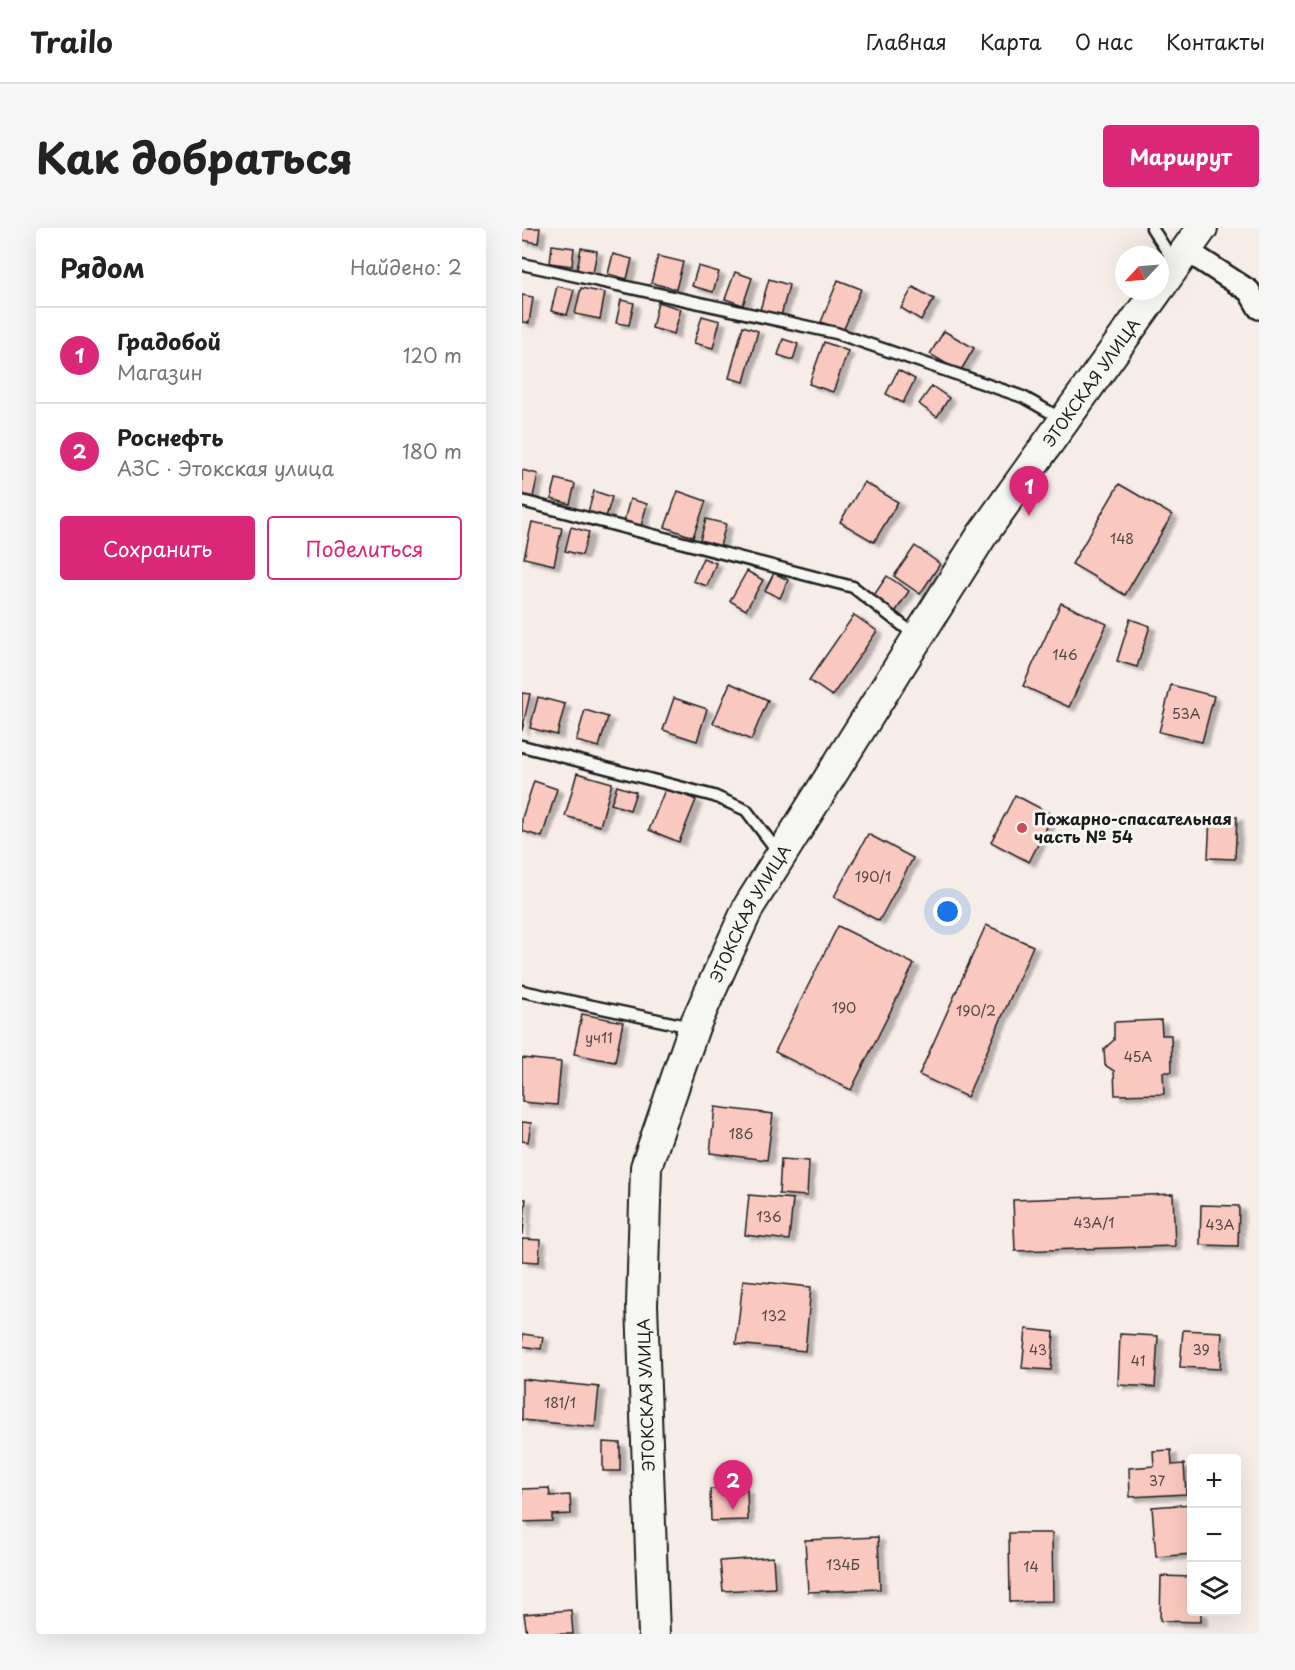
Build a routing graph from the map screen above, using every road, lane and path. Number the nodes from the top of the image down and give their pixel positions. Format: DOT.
graph roads {
  1 [pos="1152,228"];
  2 [pos="1181,257"];
  3 [pos="522,264"];
  4 [pos="1151,300"];
  5 [pos="1259,308"];
  6 [pos="1064,420"];
  7 [pos="522,501"];
  8 [pos="918,637"];
  9 [pos="522,746"];
  10 [pos="781,855"];
  11 [pos="522,991"];
  12 [pos="694,1027"];
  13 [pos="654,1634"];
  1 -- 2 [label="lane"];
  2 -- 5 [label="street"];
  3 -- 6 [label="lane"];
  4 -- 6 [label="main road, ЭТОКСКАЯ УЛИЦА"];
  6 -- 8 [label="main road, ЭТОКСКАЯ УЛИЦА"];
  7 -- 8 [label="lane"];
  8 -- 10 [label="main road, ЭТОКСКАЯ УЛИЦА"];
  9 -- 10 [label="lane"];
  10 -- 12 [label="main road, ЭТОКСКАЯ УЛИЦА"];
  11 -- 12 [label="lane"];
  12 -- 13 [label="main road, ЭТОКСКАЯ УЛИЦА"];
}
